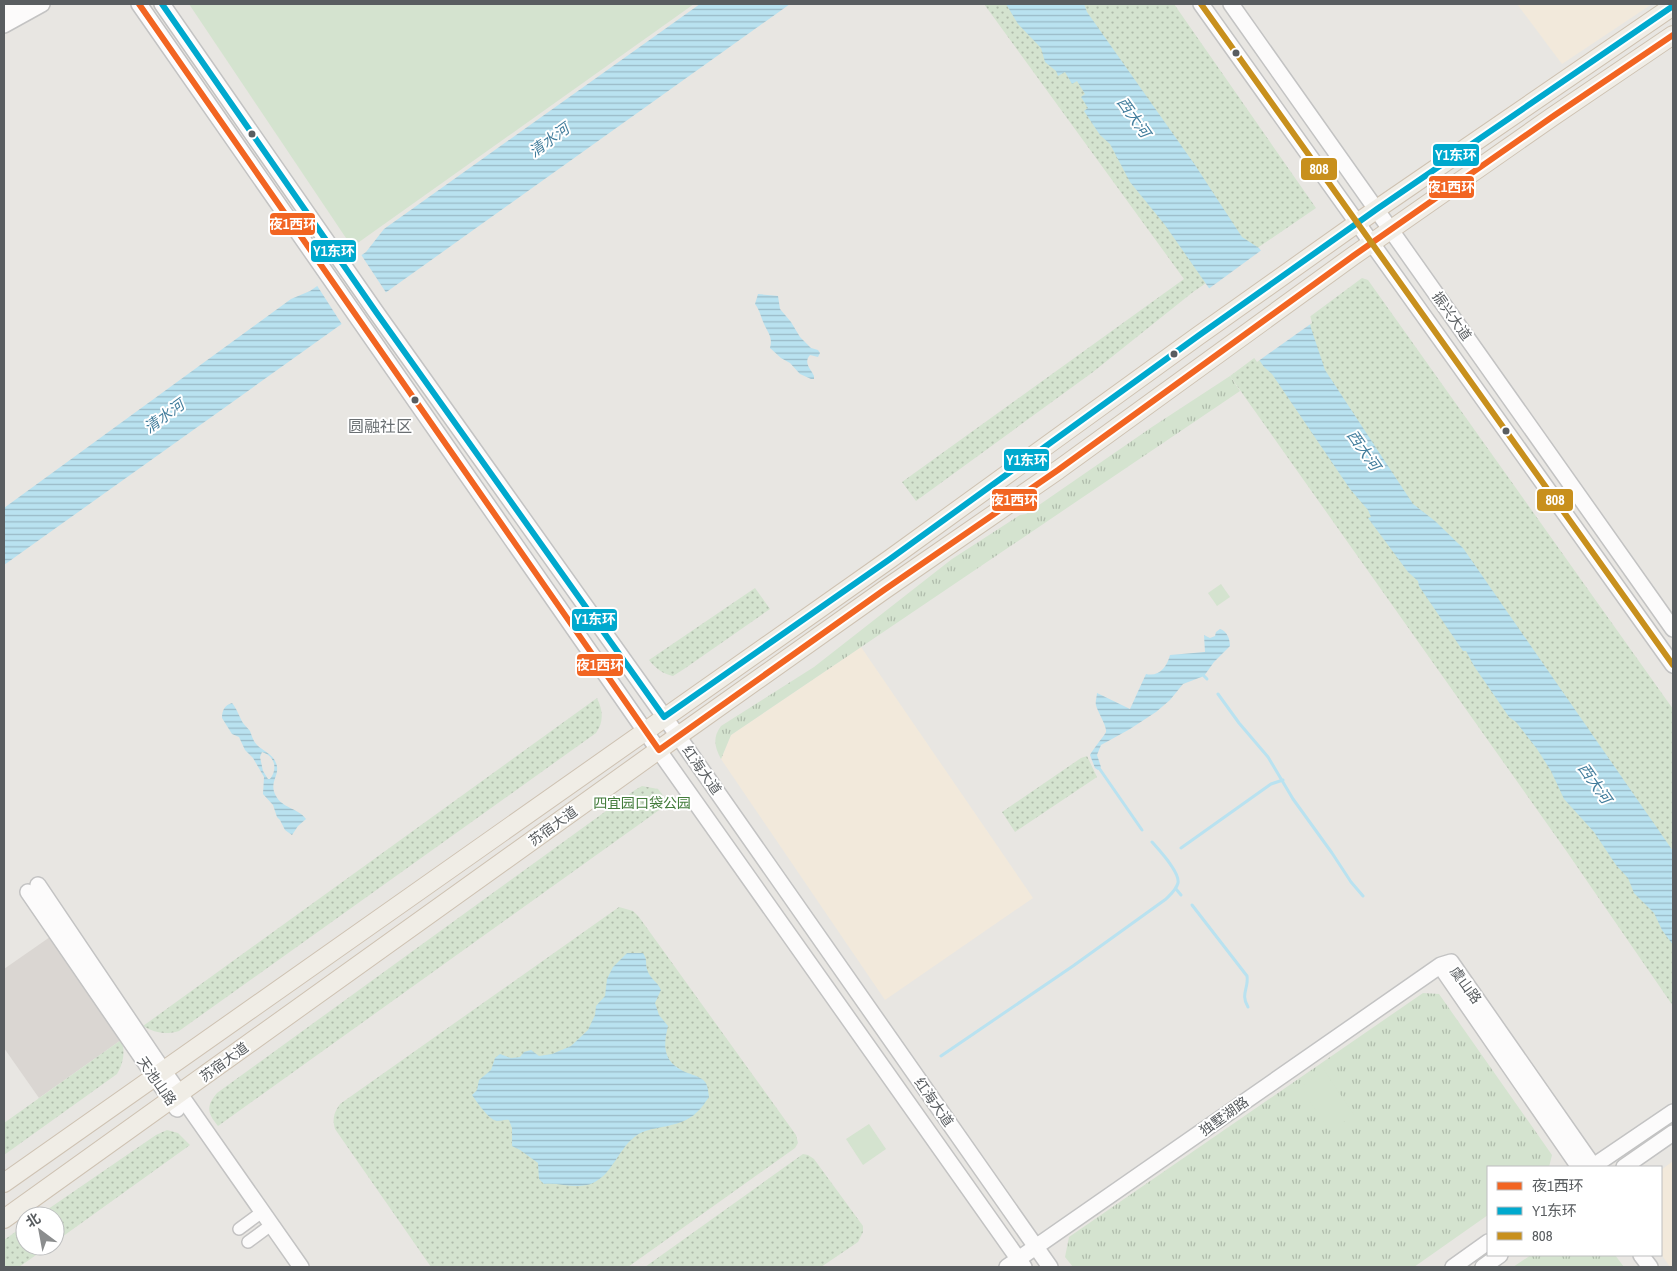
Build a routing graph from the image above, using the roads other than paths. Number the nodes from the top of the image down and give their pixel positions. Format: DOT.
graph roads {
  1 [pos="18,4"];
  2 [pos="42,4"];
  3 [pos="139,4"];
  4 [pos="162,4"];
  5 [pos="1201,4"];
  6 [pos="1231,4"];
  7 [pos="1673,6"];
  8 [pos="4,11"];
  9 [pos="4,25"];
  10 [pos="1673,35"];
  11 [pos="1377,209"];
  12 [pos="1357,223"];
  13 [pos="1392,230"];
  14 [pos="1372,244"];
  15 [pos="1673,629"];
  16 [pos="1673,665"];
  17 [pos="664,717"];
  18 [pos="645,731"];
  19 [pos="678,736"];
  20 [pos="659,750"];
  21 [pos="33,888"];
  22 [pos="1440,966"];
  23 [pos="159,1074"];
  24 [pos="175,1096"];
  25 [pos="1673,1112"];
  26 [pos="1673,1133"];
  27 [pos="1578,1166"];
  28 [pos="1592,1166"];
  29 [pos="1594,1166"];
  30 [pos="1625,1166"];
  31 [pos="4,1183"];
  32 [pos="259,1215"];
  33 [pos="4,1219"];
  34 [pos="268,1228"];
  35 [pos="239,1229"];
  36 [pos="248,1242"];
  37 [pos="1487,1243"];
  38 [pos="1036,1247"];
  39 [pos="1499,1256"];
  40 [pos="1642,1256"];
  41 [pos="1655,1256"];
  42 [pos="1016,1265"];
  43 [pos="290,1267"];
  44 [pos="301,1267"];
  45 [pos="1050,1267"];
  46 [pos="1454,1267"];
  47 [pos="1483,1267"];
  48 [pos="1650,1267"];
  49 [pos="1662,1267"];
  1 -- 8 [label="main road"];
  2 -- 9 [label="main road"];
  3 -- 18 [label="main road, 红海大道"];
  4 -- 17 [label="main road, 红海大道"];
  5 -- 12 [label="main road, 振兴大道"];
  6 -- 11 [label="main road, 振兴大道"];
  7 -- 11 [label="main road, 苏宿大道"];
  10 -- 13 [label="main road, 苏宿大道"];
  11 -- 12 [label="main road, 苏宿大道"];
  11 -- 13 [label="main road, 振兴大道"];
  12 -- 14 [label="main road, 振兴大道"];
  12 -- 17 [label="main road, 苏宿大道"];
  13 -- 14 [label="main road, 苏宿大道"];
  13 -- 15 [label="main road, 振兴大道"];
  14 -- 16 [label="main road, 振兴大道"];
  14 -- 19 [label="main road, 苏宿大道"];
  17 -- 18 [label="main road, 苏宿大道"];
  17 -- 19 [label="main road, 红海大道"];
  18 -- 20 [label="main road, 红海大道"];
  18 -- 23 [label="main road, 苏宿大道"];
  19 -- 20 [label="main road, 苏宿大道"];
  19 -- 38 [label="main road, 红海大道"];
  20 -- 24 [label="main road, 苏宿大道"];
  20 -- 42 [label="main road, 红海大道"];
  21 -- 23 [label="main road, 天池山路"];
  22 -- 27 [label="main road, 虞山路"];
  22 -- 28 [label="main road, 虞山路"];
  22 -- 38 [label="main road, 独墅湖路"];
  23 -- 24 [label="main road, 天池山路"];
  23 -- 31 [label="main road, 苏宿大道"];
  24 -- 32 [label="main road, 天池山路"];
  24 -- 33 [label="main road, 苏宿大道"];
  25 -- 29 [label="main road"];
  26 -- 30 [label="main road"];
  32 -- 34 [label="main road, 天池山路"];
  32 -- 35 [label="street"];
  34 -- 36 [label="street"];
  34 -- 43 [label="main road, 天池山路"];
  34 -- 44 [label="main road, 天池山路"];
  37 -- 46 [label="main road"];
  38 -- 42 [label="main road, 独墅湖路"];
  38 -- 45 [label="main road, 红海大道"];
  39 -- 47 [label="main road"];
  40 -- 48 [label="main road"];
  41 -- 49 [label="main road"];
}
